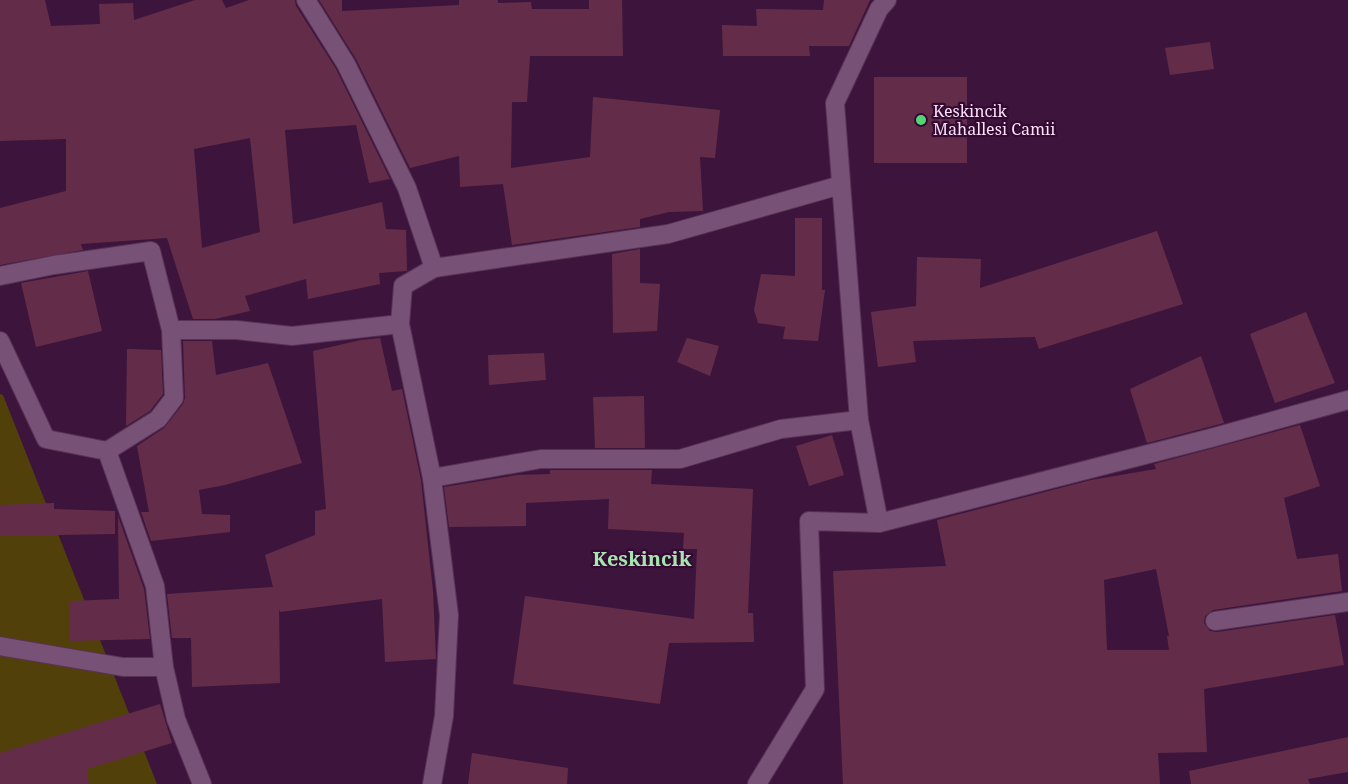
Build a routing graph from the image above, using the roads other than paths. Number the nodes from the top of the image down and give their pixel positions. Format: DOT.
graph roads {
  1 [pos="306,0"];
  2 [pos="887,0"];
  3 [pos="842,185"];
  4 [pos="434,268"];
  5 [pos="0,276"];
  6 [pos="400,324"];
  7 [pos="171,330"];
  8 [pos="0,341"];
  9 [pos="1348,400"];
  10 [pos="859,420"];
  11 [pos="107,451"];
  12 [pos="432,478"];
  13 [pos="879,523"];
  14 [pos="1348,602"];
  15 [pos="1215,621"];
  16 [pos="0,646"];
  17 [pos="164,667"];
  18 [pos="202,784"];
  19 [pos="432,784"];
  20 [pos="757,784"];
  1 -- 4 [label="street"];
  2 -- 3 [label="street"];
  3 -- 4 [label="street"];
  3 -- 10 [label="street"];
  4 -- 6 [label="street"];
  5 -- 7 [label="street"];
  6 -- 7 [label="street"];
  6 -- 12 [label="street"];
  7 -- 11 [label="street"];
  8 -- 11 [label="street"];
  9 -- 13 [label="street"];
  10 -- 12 [label="street"];
  10 -- 13 [label="street"];
  11 -- 17 [label="street"];
  12 -- 19 [label="street"];
  13 -- 20 [label="street"];
  14 -- 15 [label="street"];
  16 -- 17 [label="street"];
  17 -- 18 [label="street"];
}
